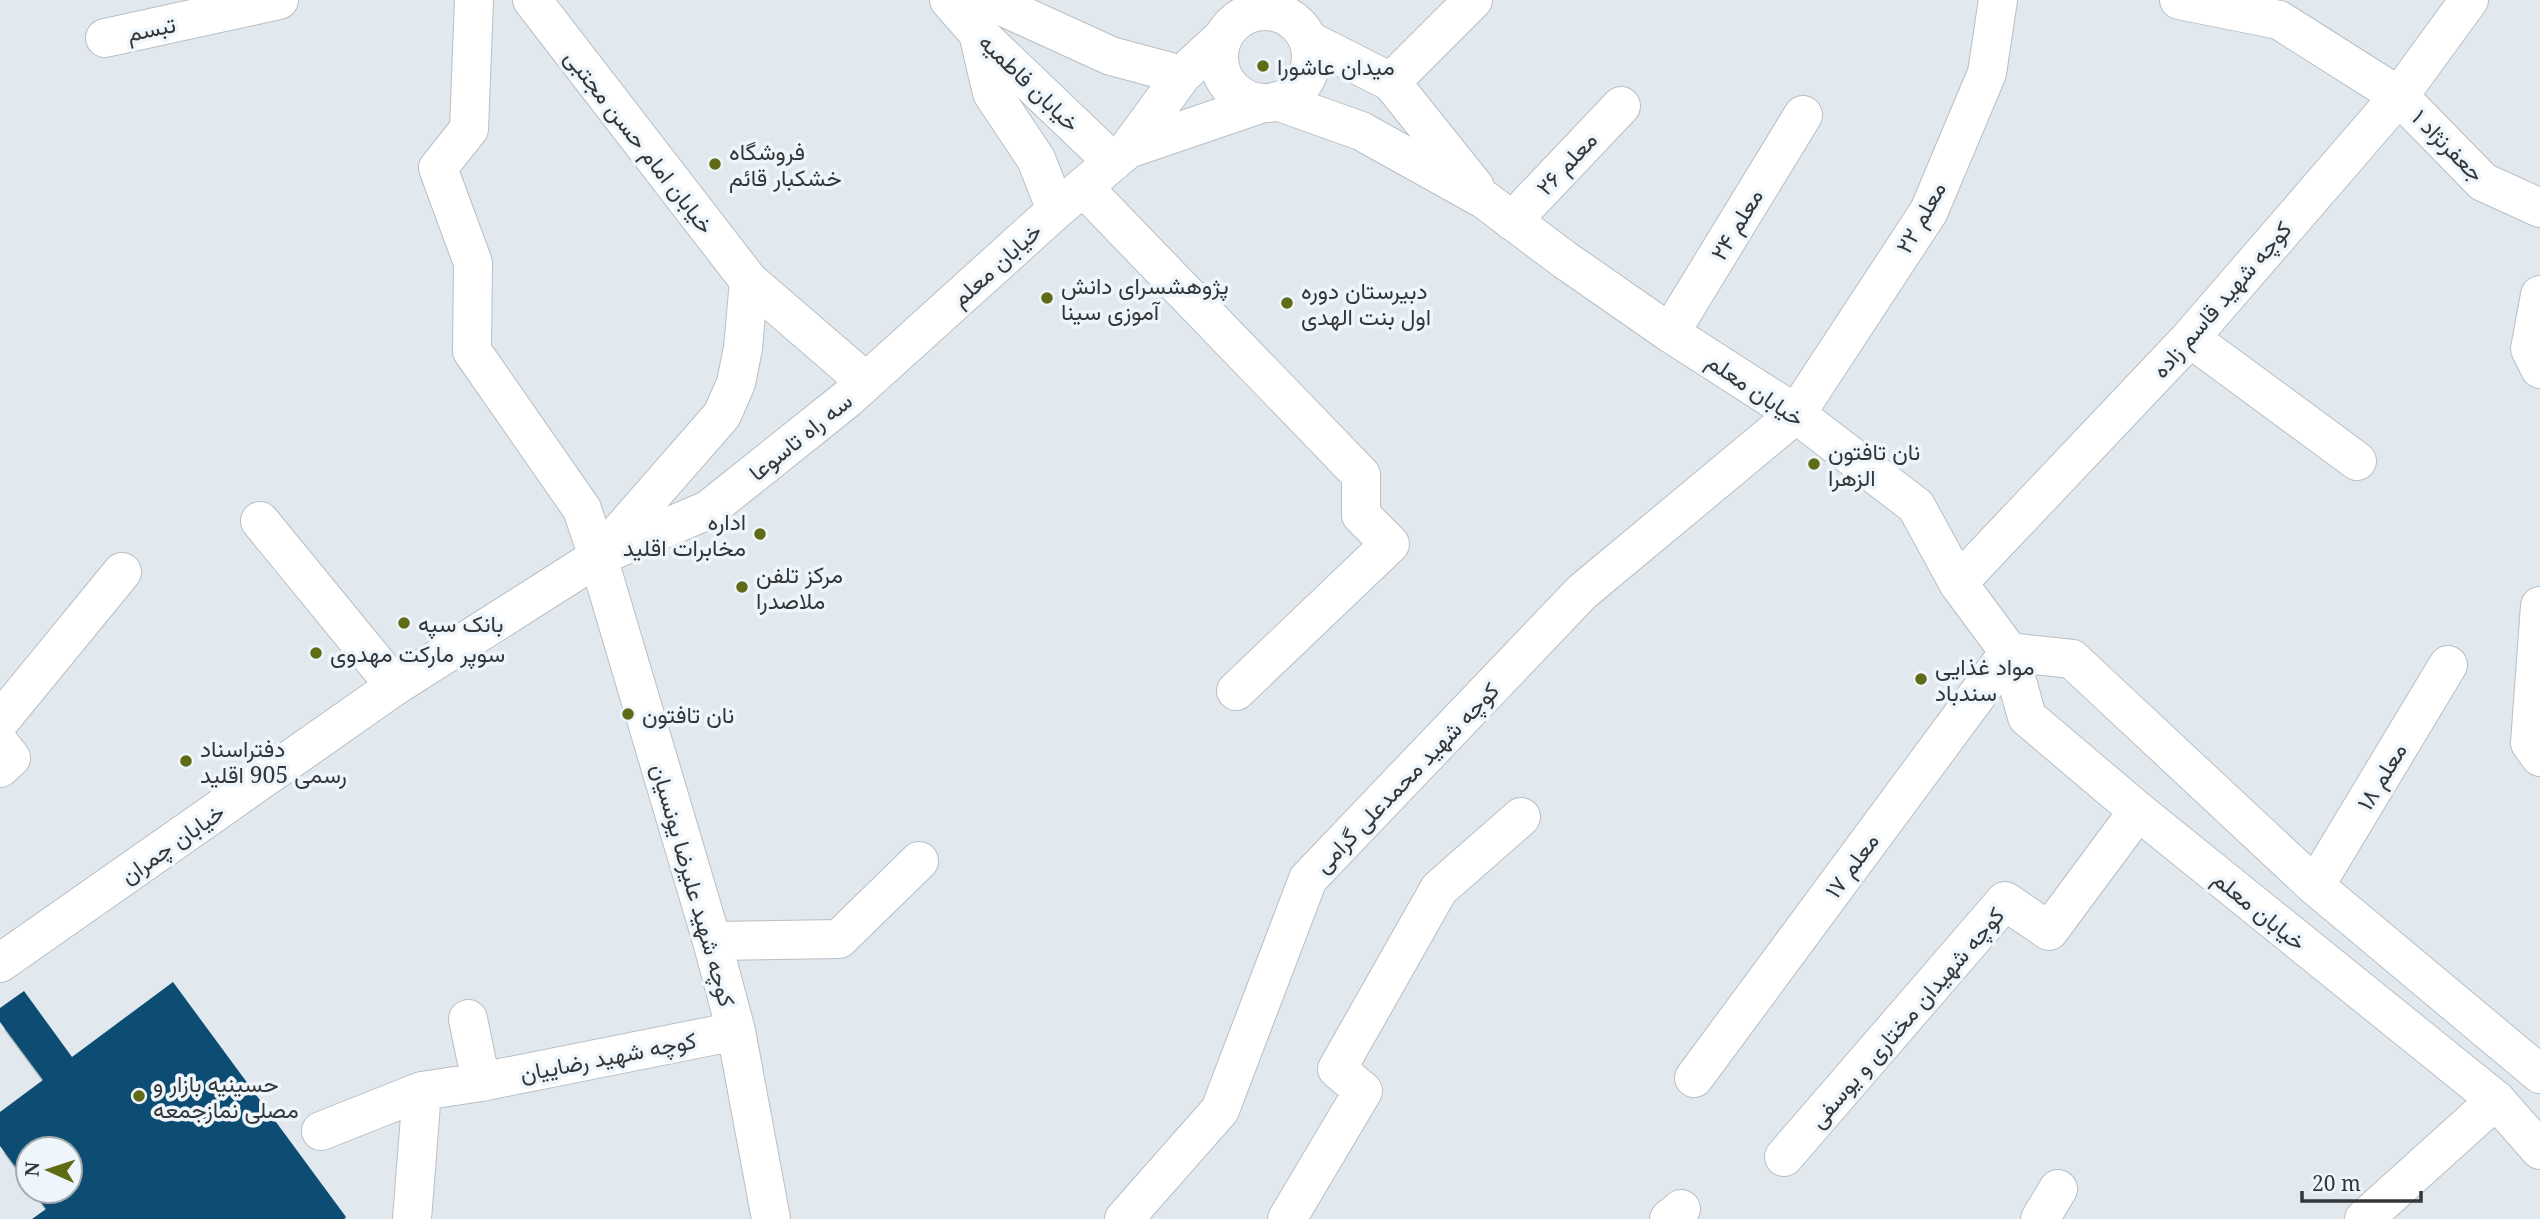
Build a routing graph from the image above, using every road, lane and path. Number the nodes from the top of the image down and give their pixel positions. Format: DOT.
graph roads {
  1 [pos="279,0"];
  2 [pos="474,0"];
  3 [pos="532,0"];
  4 [pos="949,0"];
  5 [pos="1474,0"];
  6 [pos="1998,0"];
  7 [pos="2179,0"];
  8 [pos="2469,0"];
  9 [pos="1264,5"];
  10 [pos="983,16"];
  11 [pos="1223,37"];
  12 [pos="105,38"];
  13 [pos="1308,40"];
  14 [pos="1182,75"];
  15 [pos="1391,82"];
  16 [pos="2399,96"];
  17 [pos="1270,102"];
  18 [pos="1621,106"];
  19 [pos="1803,115"];
  20 [pos="1361,131"];
  21 [pos="1121,155"];
  22 [pos="1070,199"];
  23 [pos="2540,208"];
  24 [pos="1498,211"];
  25 [pos="749,281"];
  26 [pos="2540,295"];
  27 [pos="1670,333"];
  28 [pos="2190,338"];
  29 [pos="2540,369"];
  30 [pos="865,381"];
  31 [pos="1796,414"];
  32 [pos="2357,461"];
  33 [pos="260,521"];
  34 [pos="598,556"];
  35 [pos="122,572"];
  36 [pos="1958,583"];
  37 [pos="2540,606"];
  38 [pos="2009,652"];
  39 [pos="2448,665"];
  40 [pos="395,686"];
  41 [pos="1236,691"];
  42 [pos="0,721"];
  43 [pos="0,744"];
  44 [pos="2540,757"];
  45 [pos="0,768"];
  46 [pos="2138,811"];
  47 [pos="1521,817"];
  48 [pos="919,861"];
  49 [pos="2315,887"];
  50 [pos="712,941"];
  51 [pos="0,963"];
  52 [pos="468,1019"];
  53 [pos="736,1031"];
  54 [pos="2537,1066"];
  55 [pos="1694,1079"];
  56 [pos="481,1082"];
  57 [pos="422,1091"];
  58 [pos="2496,1100"];
  59 [pos="321,1131"];
  60 [pos="2540,1150"];
  61 [pos="1784,1157"];
  62 [pos="412,1219"];
  63 [pos="771,1219"];
  64 [pos="1124,1219"];
  65 [pos="1287,1219"];
  66 [pos="2364,1219"];
  1 -- 12 [label="street, تبسم"];
  2 -- 34 [label="street, کوچه شهید علیرضا یونسیان"];
  3 -- 25 [label="street, خیابان امام حسن مجتبی"];
  4 -- 10 [label="street, خیابان فاطمیه"];
  5 -- 15 [label="street"];
  6 -- 31 [label="street, معلم ۲۲"];
  7 -- 16 [label="street, جعفرنژاد ۱"];
  8 -- 16 [label="street, کوچه شهید قاسم زاده"];
  9 -- 11 [label="street"];
  9 -- 13 [label="street"];
  10 -- 14 [label="street"];
  10 -- 21 [label="street, خیابان فاطمیه"];
  10 -- 22 [label="street"];
  11 -- 14 [label="street, خیابان معلم"];
  11 -- 17 [label="street"];
  13 -- 15 [label="street, خیابان معلم"];
  13 -- 17 [label="street"];
  14 -- 21 [label="street, خیابان معلم"];
  15 -- 20 [label="street"];
  15 -- 24 [label="street, خیابان معلم"];
  16 -- 23 [label="street, جعفرنژاد ۱"];
  16 -- 28 [label="street, کوچه شهید قاسم زاده"];
  17 -- 20 [label="street, خیابان معلم"];
  17 -- 21 [label="street, خیابان معلم"];
  18 -- 24 [label="street, معلم ۲۶"];
  19 -- 27 [label="street, معلم ۲۴"];
  20 -- 24 [label="street, خیابان معلم"];
  21 -- 22 [label="street, خیابان معلم"];
  22 -- 30 [label="street, خیابان معلم"];
  22 -- 41 [label="street"];
  24 -- 27 [label="street, خیابان معلم"];
  25 -- 30 [label="street, سه راه تاسوعا"];
  25 -- 34 [label="street, خیابان چمران"];
  26 -- 29 [label="street"];
  27 -- 31 [label="street, خیابان معلم"];
  28 -- 32 [label="street"];
  28 -- 36 [label="street, کوچه شهید قاسم زاده"];
  30 -- 34 [label="street, سه راه تاسوعا"];
  31 -- 36 [label="street, خیابان معلم"];
  31 -- 64 [label="street, کوچه شهید محمدعلی گرامی"];
  33 -- 40 [label="street"];
  34 -- 40 [label="street, خیابان چمران"];
  34 -- 50 [label="street, کوچه شهید علیرضا یونسیان"];
  35 -- 42 [label="street"];
  36 -- 38 [label="street, خیابان معلم"];
  37 -- 44 [label="street"];
  38 -- 46 [label="street, خیابان معلم"];
  38 -- 49 [label="street"];
  38 -- 55 [label="street, معلم ۱۷"];
  39 -- 49 [label="street, معلم ۱۸"];
  40 -- 51 [label="street, خیابان چمران"];
  43 -- 45 [label="street"];
  46 -- 58 [label="street, خیابان معلم"];
  46 -- 61 [label="street, کوچه شهیدان مختاری و یوسفی"];
  47 -- 65 [label="street"];
  48 -- 50 [label="street"];
  49 -- 54 [label="street"];
  50 -- 53 [label="street, کوچه شهید علیرضا یونسیان"];
  52 -- 56 [label="street"];
  53 -- 56 [label="street, کوچه شهید رضاییان"];
  53 -- 63 [label="street, کوچه شهید علیرضا یونسیان"];
  56 -- 57 [label="street, کوچه شهید رضاییان"];
  57 -- 59 [label="street, کوچه شهید رضاییان"];
  57 -- 62 [label="street"];
  58 -- 60 [label="street, خیابان معلم"];
  58 -- 66 [label="street"];
}
